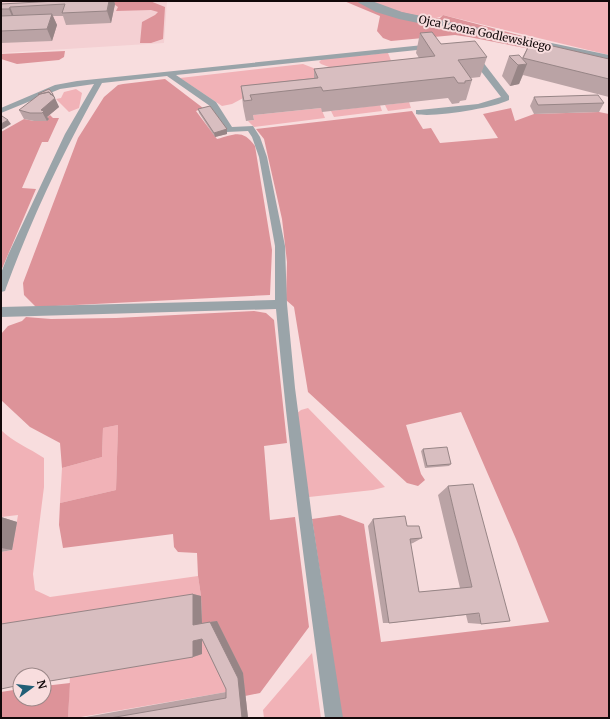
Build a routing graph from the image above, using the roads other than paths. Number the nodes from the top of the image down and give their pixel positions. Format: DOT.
graph roads {
  1 [pos="363,1"];
  2 [pos="443,46"];
  3 [pos="465,49"];
  4 [pos="609,60"];
  5 [pos="168,73"];
  6 [pos="100,80"];
  7 [pos="1,111"];
  8 [pos="419,112"];
  9 [pos="1,288"];
  10 [pos="281,304"];
  11 [pos="1,312"];
  12 [pos="334,718"];
  1 -- 4 [label="street, Ojca Leona Godlewskiego"];
  2 -- 5 [label="lane"];
  3 -- 8 [label="lane"];
  5 -- 6 [label="lane"];
  5 -- 10 [label="lane"];
  6 -- 7 [label="lane"];
  6 -- 9 [label="lane"];
  10 -- 11 [label="lane"];
  10 -- 12 [label="lane"];
}
